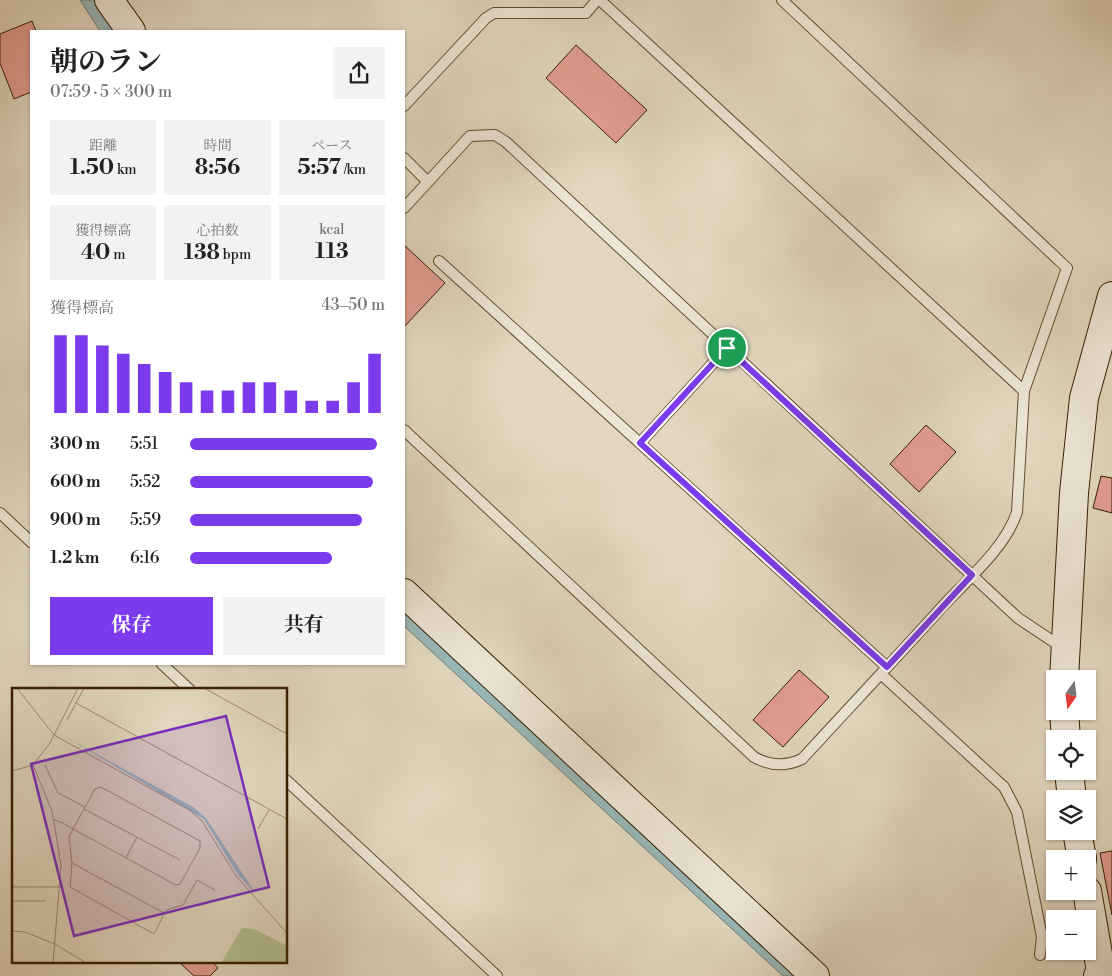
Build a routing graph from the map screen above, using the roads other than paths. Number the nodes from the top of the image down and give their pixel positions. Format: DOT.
graph roads {
  1 [pos="109,0"];
  2 [pos="598,0"];
  3 [pos="782,0"];
  4 [pos="130,30"];
  5 [pos="405,105"];
  6 [pos="405,159"];
  7 [pos="428,182"];
  8 [pos="405,207"];
  9 [pos="439,261"];
  10 [pos="1112,296"];
  11 [pos="727,348"];
  12 [pos="1024,392"];
  13 [pos="405,431"];
  14 [pos="640,443"];
  15 [pos="0,513"];
  16 [pos="30,541"];
  17 [pos="972,575"];
  18 [pos="405,593"];
  19 [pos="1066,650"];
  20 [pos="163,665"];
  21 [pos="884,670"];
  22 [pos="1065,670"];
  23 [pos="188,688"];
  24 [pos="288,782"];
  25 [pos="1088,900"];
  26 [pos="1040,955"];
  27 [pos="497,976"];
  28 [pos="815,976"];
  29 [pos="1098,976"];
  1 -- 4 [label="street"];
  2 -- 5 [label="lane"];
  2 -- 12 [label="lane"];
  3 -- 12 [label="lane"];
  6 -- 7 [label="lane"];
  7 -- 8 [label="lane"];
  7 -- 11 [label="lane"];
  9 -- 14 [label="lane"];
  10 -- 19 [label="street"];
  11 -- 14 [label="lane"];
  11 -- 17 [label="lane"];
  12 -- 17 [label="lane"];
  13 -- 21 [label="lane"];
  14 -- 21 [label="lane"];
  15 -- 16 [label="lane"];
  17 -- 19 [label="lane"];
  17 -- 21 [label="lane"];
  18 -- 28 [label="street"];
  19 -- 22 [label="street"];
  20 -- 23 [label="lane"];
  21 -- 26 [label="lane"];
  24 -- 27 [label="lane"];
  25 -- 29 [label="street"];
}
